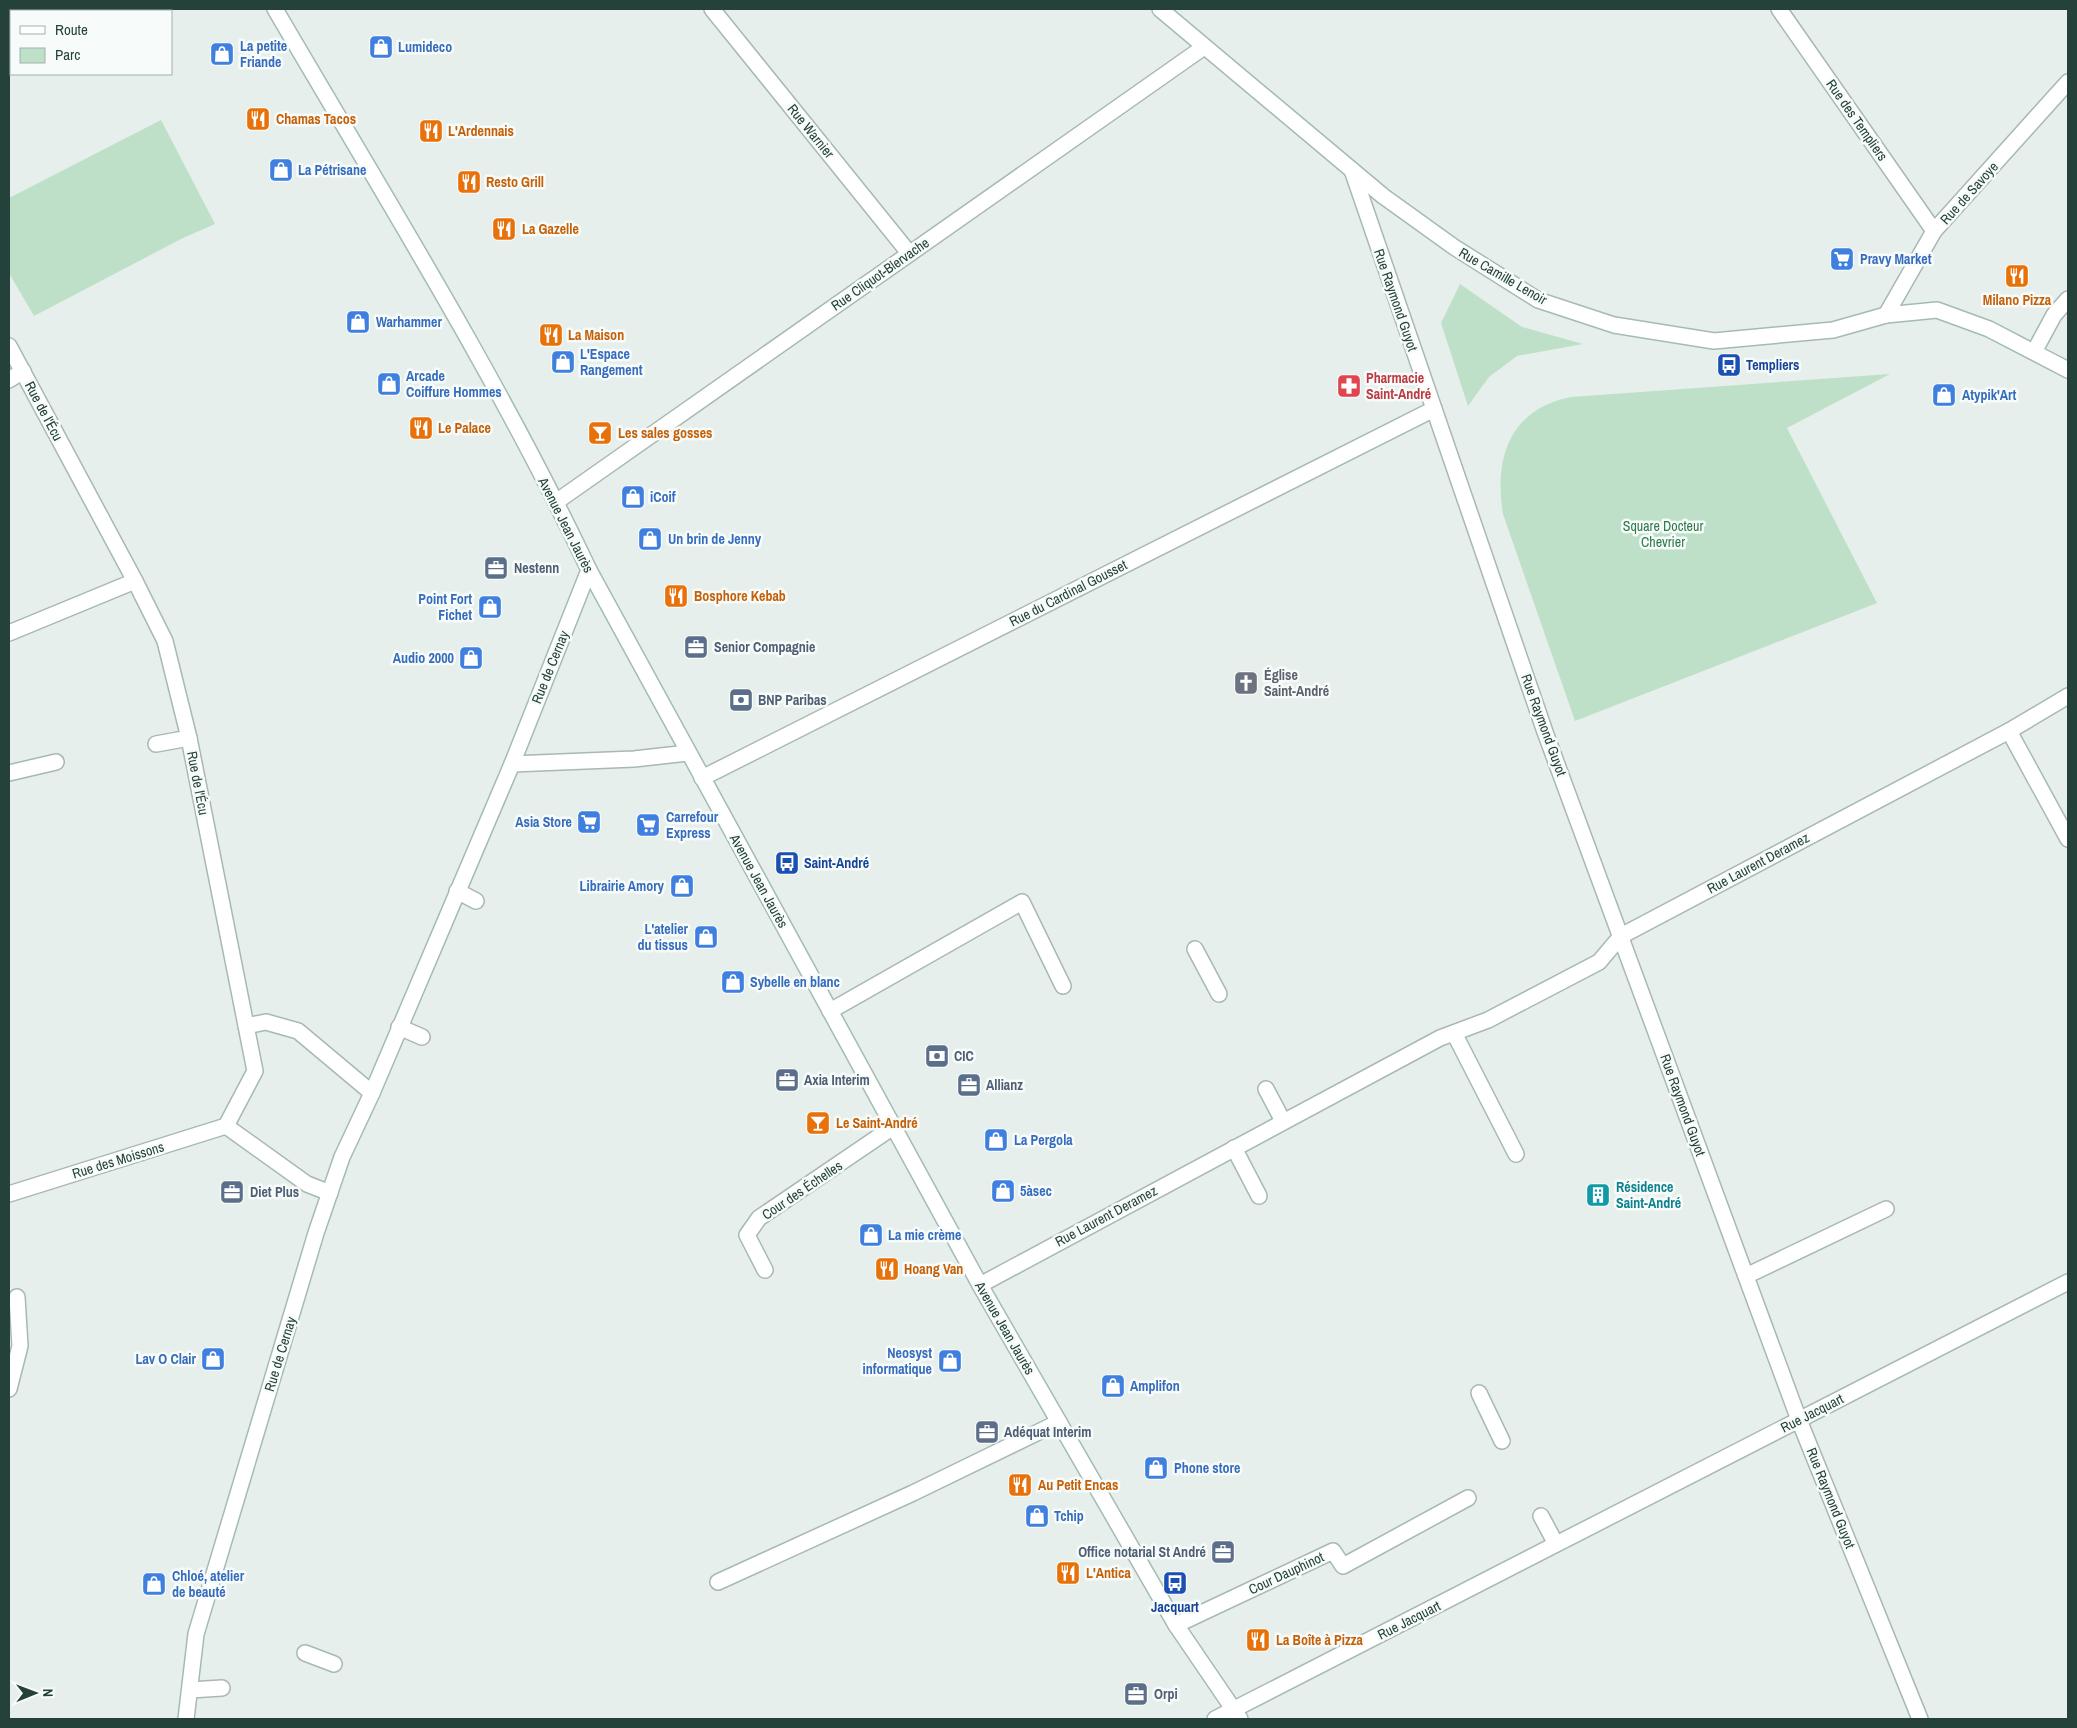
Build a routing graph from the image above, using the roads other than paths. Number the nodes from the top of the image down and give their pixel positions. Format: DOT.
graph roads {
  1 [pos="275,9"];
  2 [pos="712,9"];
  3 [pos="1160,9"];
  4 [pos="1779,9"];
  5 [pos="1204,46"];
  6 [pos="2068,82"];
  7 [pos="1352,170"];
  8 [pos="1934,231"];
  9 [pos="909,253"];
  10 [pos="2068,299"];
  11 [pos="1886,315"];
  12 [pos="9,346"];
  13 [pos="2034,352"];
  14 [pos="2068,370"];
  15 [pos="23,371"];
  16 [pos="9,380"];
  17 [pos="1434,409"];
  18 [pos="556,502"];
  19 [pos="589,570"];
  20 [pos="135,581"];
  21 [pos="9,633"];
  22 [pos="2068,696"];
  23 [pos="2009,731"];
  24 [pos="189,738"];
  25 [pos="156,744"];
  26 [pos="688,753"];
  27 [pos="56,762"];
  28 [pos="512,764"];
  29 [pos="9,773"];
  30 [pos="702,778"];
  31 [pos="2068,839"];
  32 [pos="457,892"];
  33 [pos="476,901"];
  34 [pos="1621,936"];
  35 [pos="1195,949"];
  36 [pos="1063,986"];
  37 [pos="1219,994"];
  38 [pos="830,1011"];
  39 [pos="246,1026"];
  40 [pos="399,1027"];
  41 [pos="1454,1033"];
  42 [pos="422,1037"];
  43 [pos="1266,1089"];
  44 [pos="372,1092"];
  45 [pos="1283,1121"];
  46 [pos="226,1126"];
  47 [pos="893,1127"];
  48 [pos="1234,1148"];
  49 [pos="1516,1154"];
  50 [pos="330,1193"];
  51 [pos="9,1194"];
  52 [pos="1259,1196"];
  53 [pos="1886,1209"];
  54 [pos="765,1270"];
  55 [pos="1746,1276"];
  56 [pos="2068,1282"];
  57 [pos="980,1285"];
  58 [pos="17,1297"];
  59 [pos="9,1389"];
  60 [pos="1479,1393"];
  61 [pos="1799,1420"];
  62 [pos="1060,1422"];
  63 [pos="1502,1441"];
  64 [pos="1468,1498"];
  65 [pos="1541,1516"];
  66 [pos="1556,1544"];
  67 [pos="718,1582"];
  68 [pos="1176,1625"];
  69 [pos="305,1653"];
  70 [pos="334,1664"];
  71 [pos="222,1688"];
  72 [pos="190,1690"];
  73 [pos="1237,1714"];
  74 [pos="186,1719"];
  75 [pos="1215,1719"];
  76 [pos="1920,1719"];
  1 -- 18 [label="street, Avenue Jean Jaurès"];
  2 -- 9 [label="street, Rue Warnier"];
  3 -- 5 [label="street, Rue Camille Lenoir"];
  4 -- 8 [label="street, Rue des Templiers"];
  5 -- 7 [label="street, Rue Camille Lenoir"];
  5 -- 9 [label="street, Rue Cliquot-Blervache"];
  6 -- 8 [label="street, Rue de Savoye"];
  7 -- 11 [label="street, Rue Camille Lenoir"];
  7 -- 17 [label="street, Rue Raymond Guyot"];
  8 -- 11 [label="street, Rue de Savoye"];
  9 -- 18 [label="street, Rue Cliquot-Blervache"];
  10 -- 13 [label="street"];
  11 -- 13 [label="street, Rue Camille Lenoir"];
  12 -- 15 [label="street, Rue de l'Écu"];
  13 -- 14 [label="street, Rue Camille Lenoir"];
  15 -- 16 [label="street"];
  15 -- 20 [label="street, Rue de l'Écu"];
  17 -- 30 [label="street, Rue du Cardinal Gousset"];
  17 -- 34 [label="street, Rue Raymond Guyot"];
  18 -- 19 [label="street, Avenue Jean Jaurès"];
  19 -- 26 [label="street, Avenue Jean Jaurès"];
  19 -- 28 [label="street, Rue de Cernay"];
  20 -- 21 [label="street"];
  20 -- 24 [label="street, Rue de l'Écu"];
  22 -- 23 [label="street, Rue Laurent Deramez"];
  23 -- 31 [label="street"];
  23 -- 34 [label="street, Rue Laurent Deramez"];
  24 -- 25 [label="street"];
  24 -- 39 [label="street, Rue de l'Écu"];
  26 -- 28 [label="street"];
  26 -- 30 [label="street, Avenue Jean Jaurès"];
  27 -- 29 [label="street"];
  28 -- 32 [label="street, Rue de Cernay"];
  30 -- 38 [label="street, Avenue Jean Jaurès"];
  32 -- 33 [label="street"];
  32 -- 40 [label="street, Rue de Cernay"];
  34 -- 41 [label="street, Rue Laurent Deramez"];
  34 -- 55 [label="street, Rue Raymond Guyot"];
  35 -- 37 [label="street"];
  36 -- 38 [label="street"];
  38 -- 47 [label="street, Avenue Jean Jaurès"];
  39 -- 44 [label="street"];
  39 -- 46 [label="street, Rue de l'Écu"];
  40 -- 42 [label="street"];
  40 -- 44 [label="street, Rue de Cernay"];
  41 -- 45 [label="street, Rue Laurent Deramez"];
  41 -- 49 [label="street"];
  43 -- 45 [label="street"];
  44 -- 50 [label="street, Rue de Cernay"];
  45 -- 48 [label="street, Rue Laurent Deramez"];
  46 -- 50 [label="street"];
  46 -- 51 [label="street, Rue des Moissons"];
  47 -- 54 [label="street, Cour des Échelles"];
  47 -- 57 [label="street, Avenue Jean Jaurès"];
  48 -- 52 [label="street"];
  48 -- 57 [label="street, Rue Laurent Deramez"];
  50 -- 72 [label="street, Rue de Cernay"];
  53 -- 55 [label="street"];
  55 -- 61 [label="street, Rue Raymond Guyot"];
  56 -- 61 [label="street, Rue Jacquart"];
  57 -- 62 [label="street, Avenue Jean Jaurès"];
  58 -- 59 [label="street"];
  60 -- 63 [label="street"];
  61 -- 66 [label="street, Rue Jacquart"];
  61 -- 76 [label="street, Rue Raymond Guyot"];
  62 -- 67 [label="street"];
  62 -- 68 [label="street, Avenue Jean Jaurès"];
  64 -- 68 [label="street, Cour Dauphinot"];
  65 -- 66 [label="street"];
  66 -- 73 [label="street, Rue Jacquart"];
  68 -- 73 [label="street, Avenue Jean Jaurès"];
  69 -- 70 [label="street"];
  71 -- 72 [label="street"];
  72 -- 74 [label="street, Rue de Cernay"];
  73 -- 75 [label="street, Rue Jacquart"];
}
